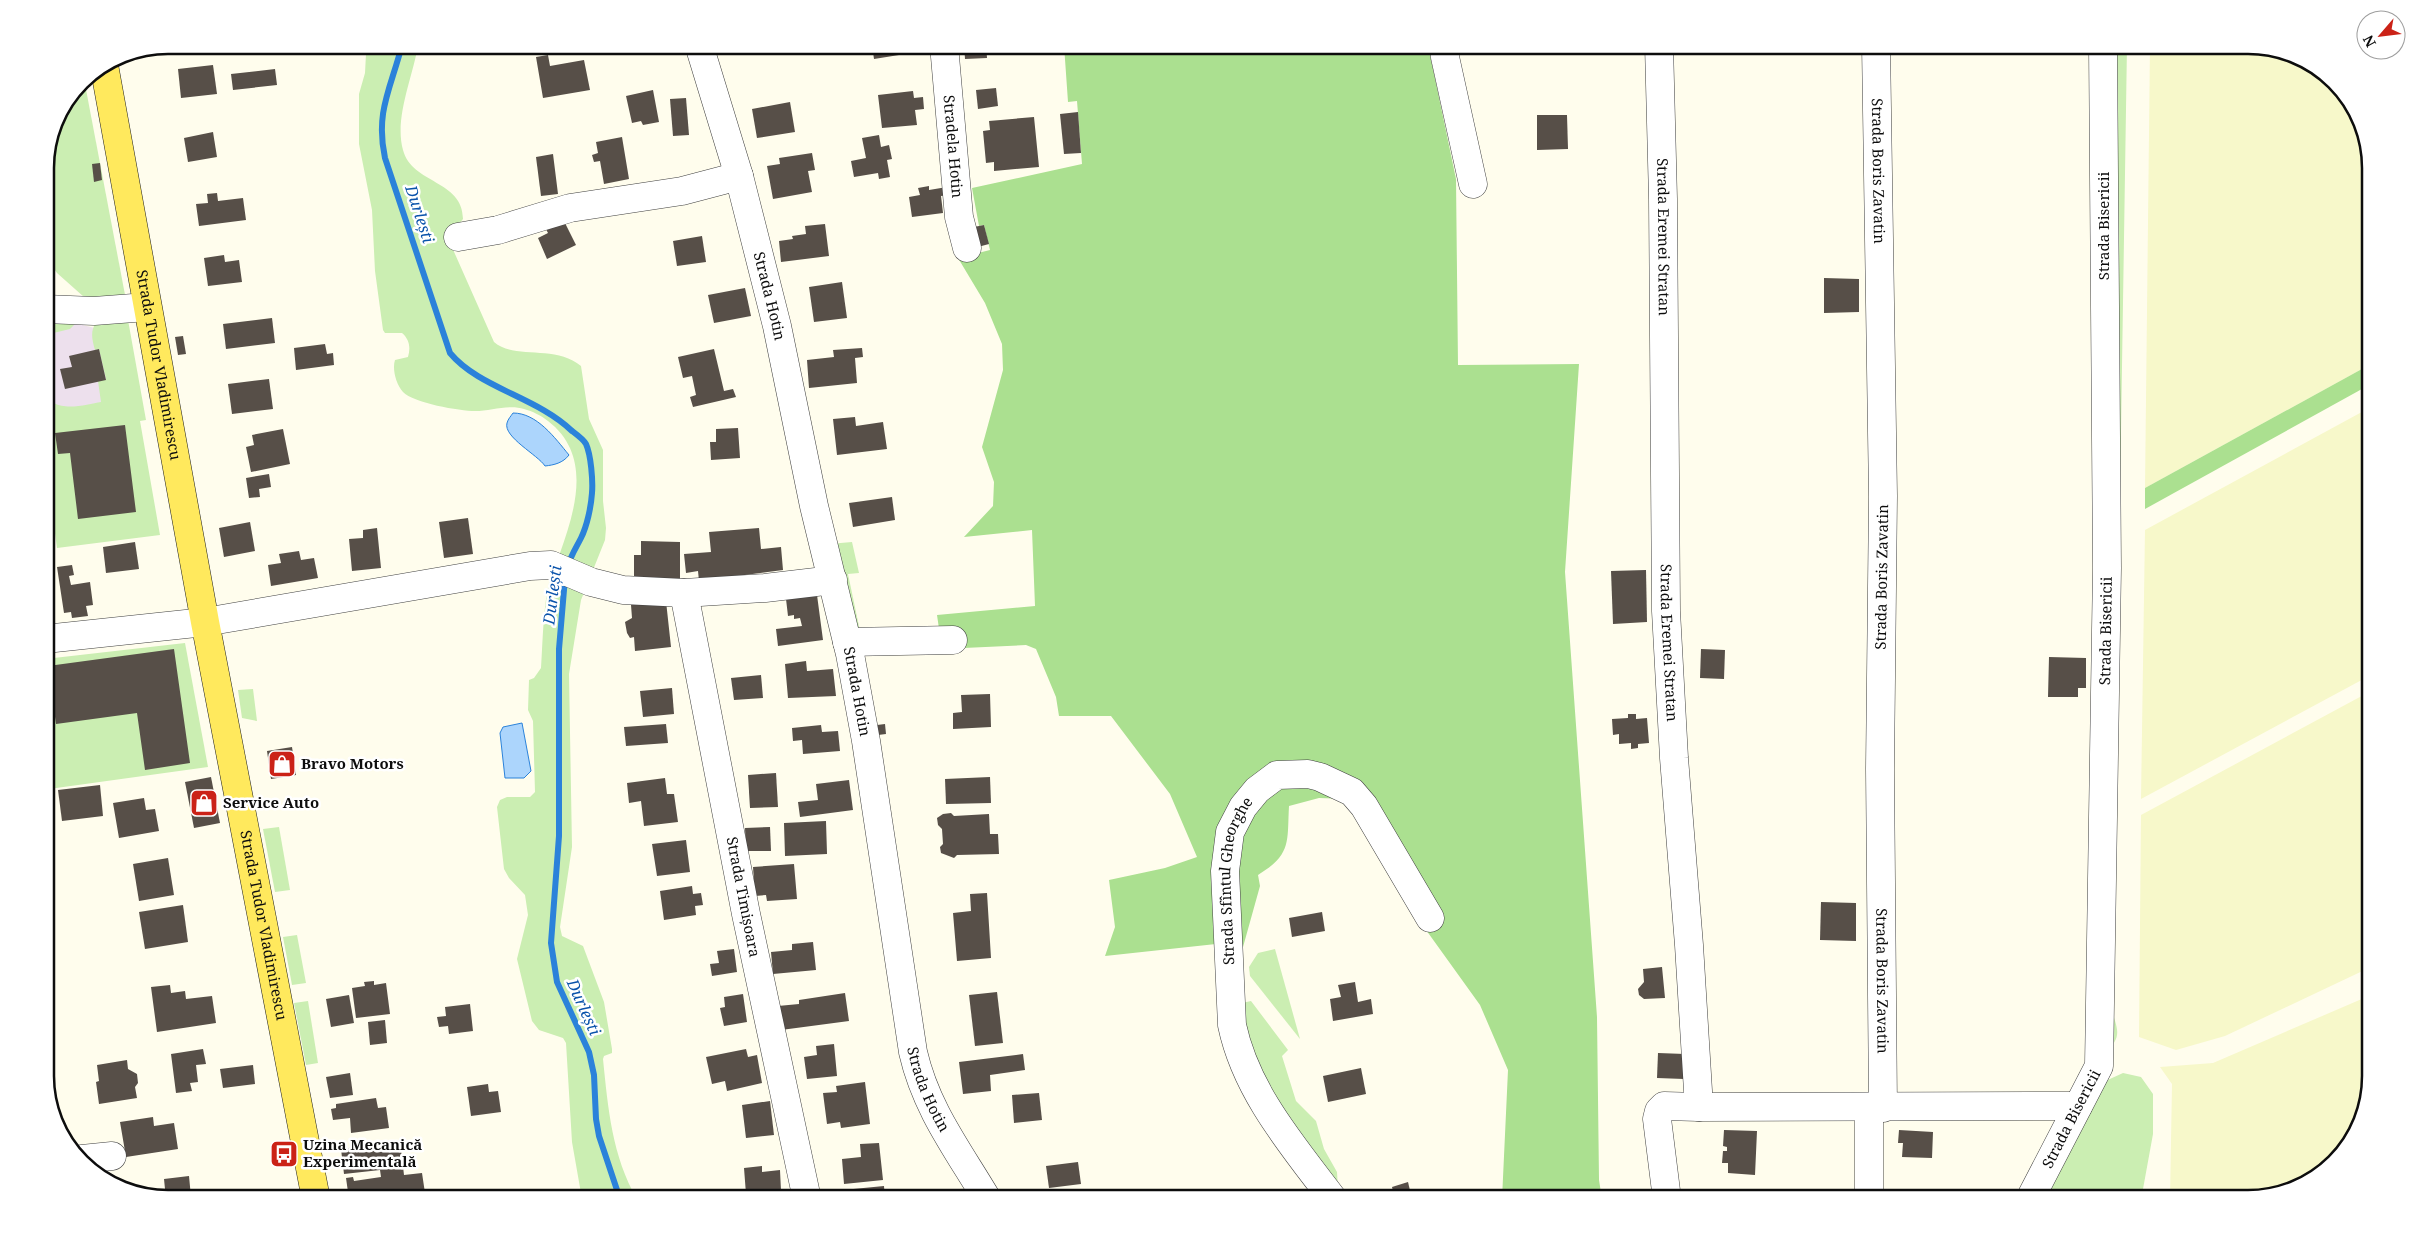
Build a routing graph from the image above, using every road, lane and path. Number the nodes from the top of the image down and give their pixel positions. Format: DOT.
graph roads {
  1 [pos="702,54"];
  2 [pos="945,54"];
  3 [pos="1445,54"];
  4 [pos="1659,54"];
  5 [pos="1876,54"];
  6 [pos="2103,54"];
  7 [pos="105,72"];
  8 [pos="739,176"];
  9 [pos="1472,184"];
  10 [pos="458,237"];
  11 [pos="967,248"];
  12 [pos="148,307"];
  13 [pos="54,309"];
  14 [pos="833,580"];
  15 [pos="684,593"];
  16 [pos="205,622"];
  17 [pos="54,638"];
  18 [pos="952,640"];
  19 [pos="847,642"];
  20 [pos="1430,918"];
  21 [pos="2078,1106"];
  22 [pos="1699,1107"];
  23 [pos="1876,1108"];
  24 [pos="112,1156"];
  25 [pos="88,1158"];
  26 [pos="314,1190"];
  27 [pos="805,1190"];
  28 [pos="982,1190"];
  29 [pos="1326,1190"];
  30 [pos="1665,1190"];
  31 [pos="1870,1190"];
  32 [pos="2035,1190"];
  1 -- 8 [label="street, Strada Hotin"];
  2 -- 11 [label="street, Stradela Hotin"];
  3 -- 9 [label="street"];
  4 -- 22 [label="street, Strada Eremei Stratan"];
  5 -- 23 [label="street, Strada Boris Zavatin"];
  6 -- 21 [label="street, Strada Bisericii"];
  7 -- 12 [label="main road, Strada Tudor Vladimirescu"];
  8 -- 10 [label="street"];
  8 -- 14 [label="street, Strada Hotin"];
  12 -- 13 [label="street"];
  12 -- 16 [label="main road, Strada Tudor Vladimirescu"];
  14 -- 15 [label="street"];
  14 -- 19 [label="street, Strada Hotin"];
  15 -- 16 [label="street"];
  15 -- 27 [label="street, Strada Timișoara"];
  16 -- 17 [label="street"];
  16 -- 26 [label="main road, Strada Tudor Vladimirescu"];
  18 -- 19 [label="street"];
  19 -- 28 [label="street, Strada Hotin"];
  20 -- 29 [label="street, Strada Sfîntul Gheorghe"];
  21 -- 23 [label="street"];
  21 -- 32 [label="street, Strada Bisericii"];
  22 -- 23 [label="street"];
  22 -- 30 [label="street"];
  23 -- 31 [label="street, Strada Boris Zavatin"];
  24 -- 25 [label="street"];
}
